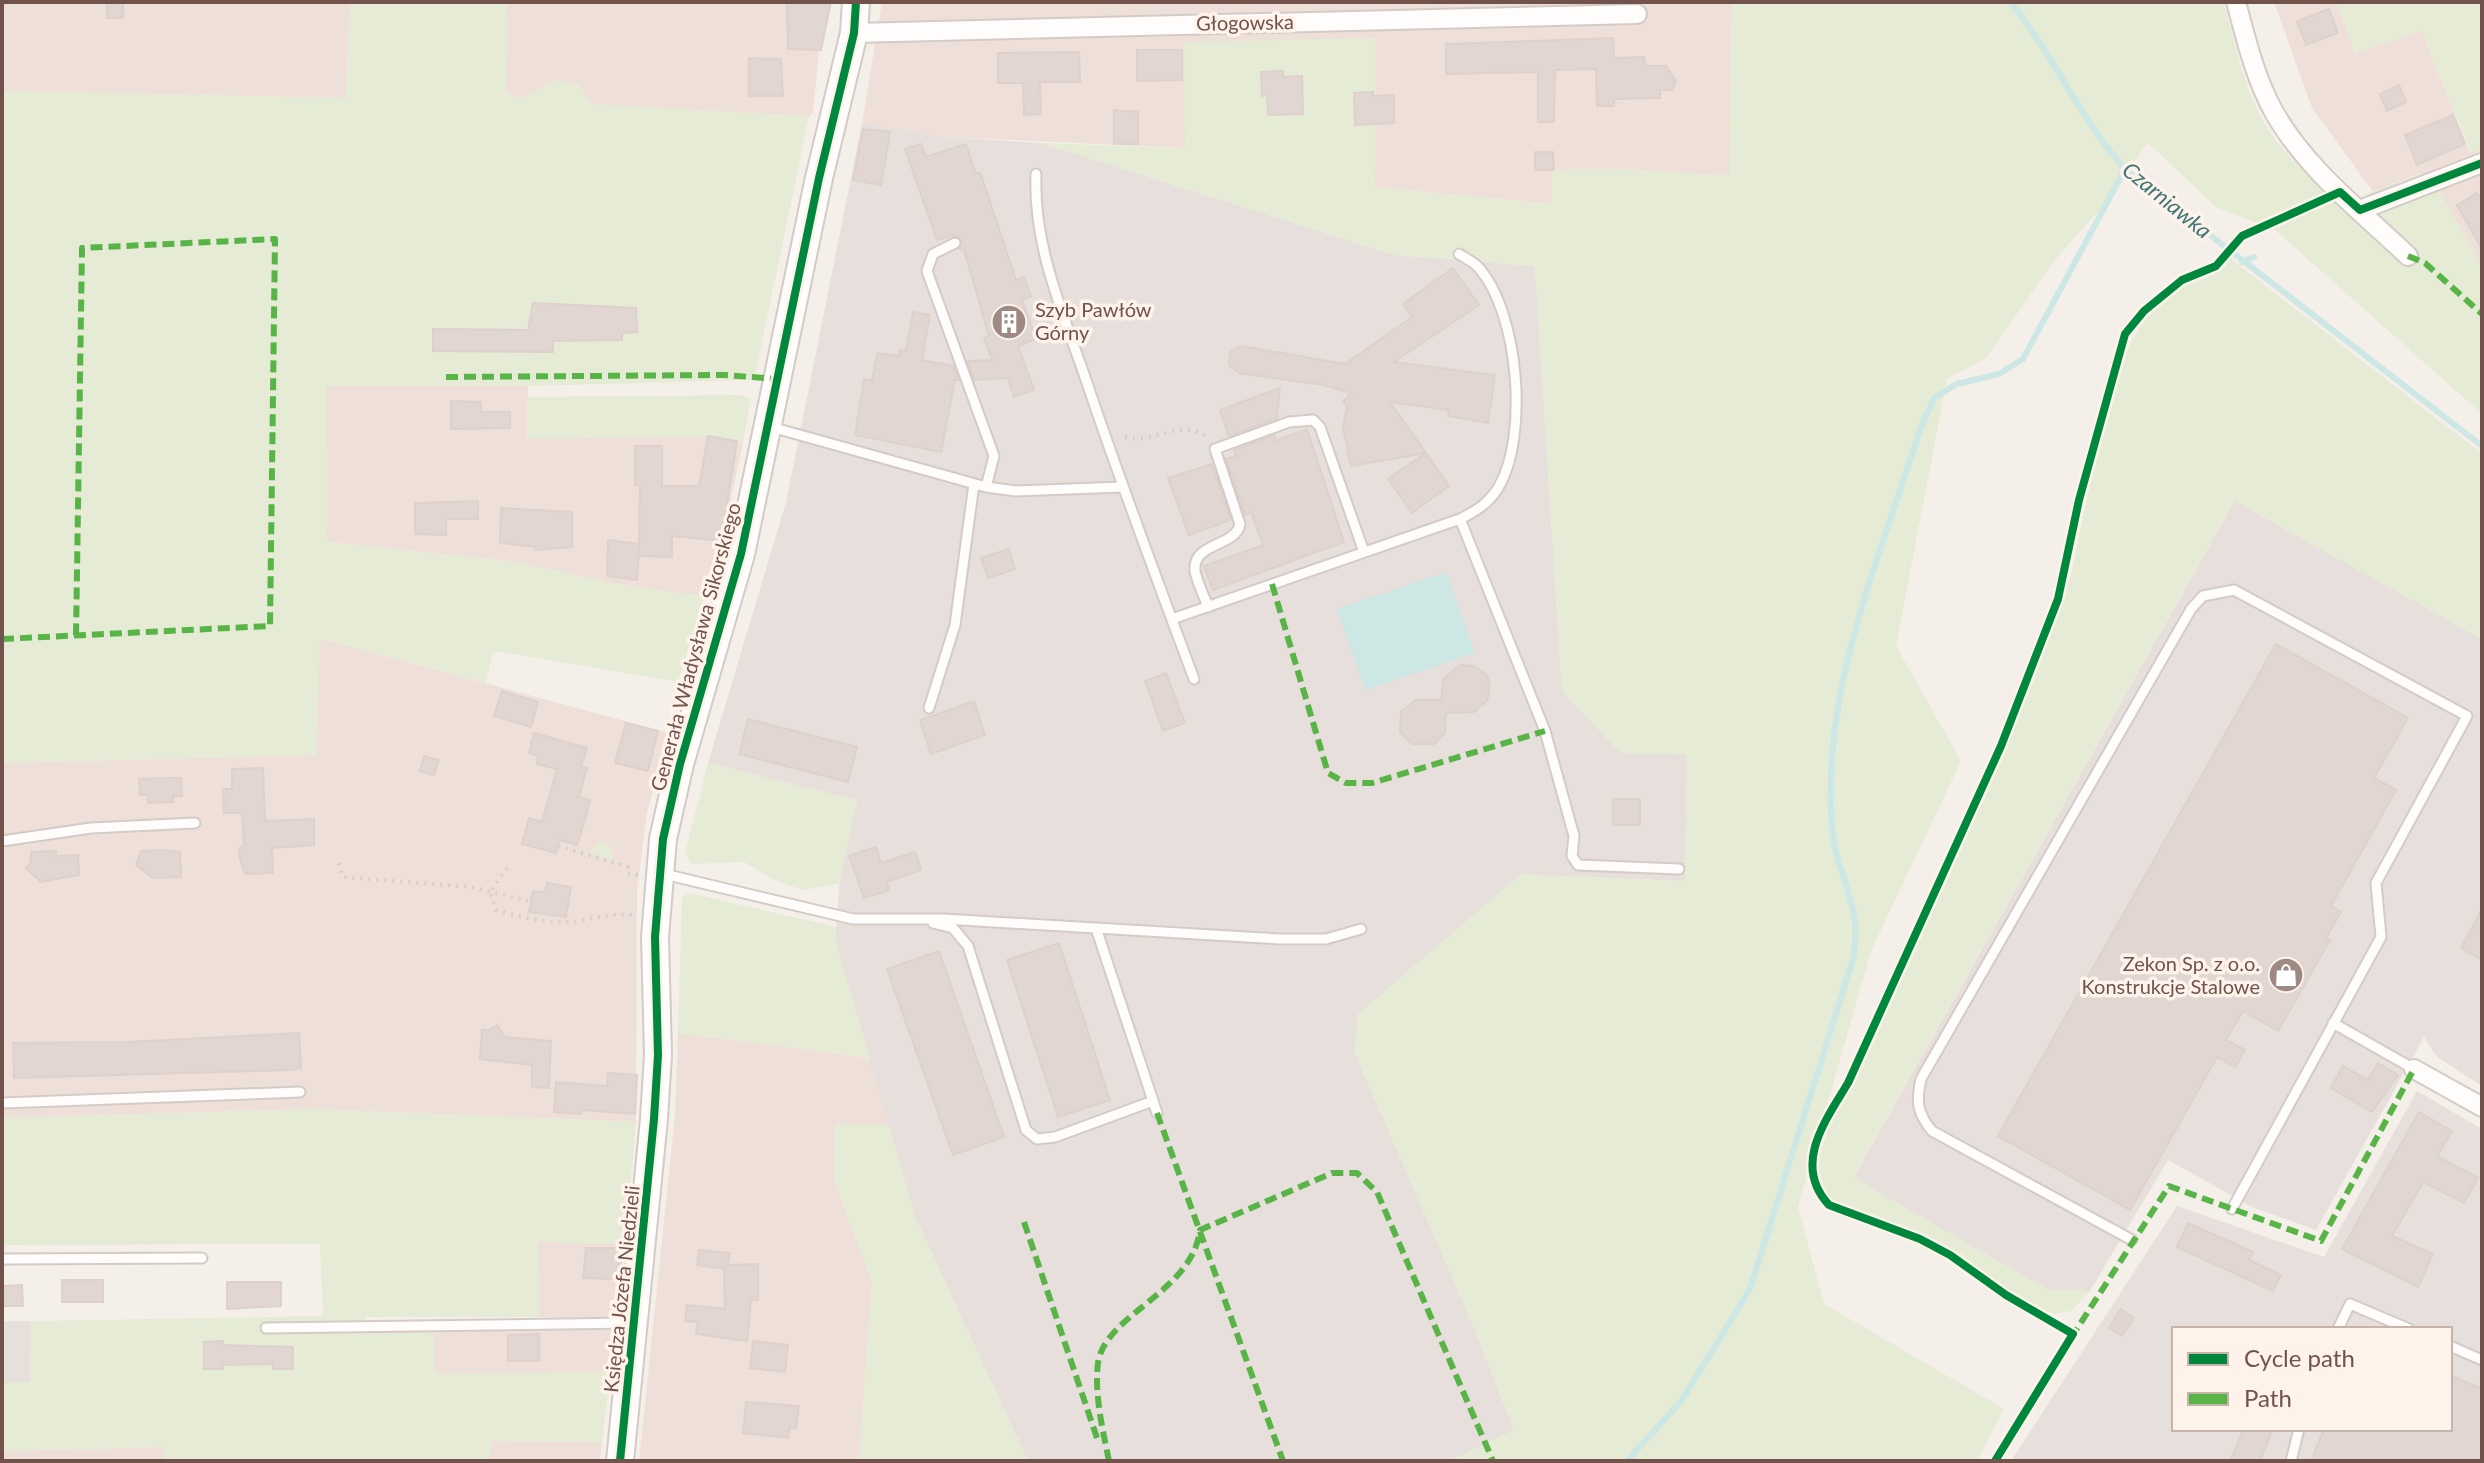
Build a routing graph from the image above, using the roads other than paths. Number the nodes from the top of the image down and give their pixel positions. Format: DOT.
graph roads {
  1 [pos="856,2"];
  2 [pos="2236,2"];
  3 [pos="1637,14"];
  4 [pos="854,33"];
  5 [pos="2482,163"];
  6 [pos="1036,174"];
  7 [pos="2360,210"];
  8 [pos="955,243"];
  9 [pos="1459,254"];
  10 [pos="2408,256"];
  11 [pos="768,426"];
  12 [pos="974,484"];
  13 [pos="986,487"];
  14 [pos="1122,487"];
  15 [pos="1460,519"];
  16 [pos="1364,552"];
  17 [pos="1208,607"];
  18 [pos="1172,619"];
  19 [pos="1194,679"];
  20 [pos="929,708"];
  21 [pos="195,823"];
  22 [pos="2,841"];
  23 [pos="1679,869"];
  24 [pos="652,874"];
  25 [pos="920,919"];
  26 [pos="1096,928"];
  27 [pos="1361,929"];
  28 [pos="2333,1023"];
  29 [pos="2414,1069"];
  30 [pos="300,1092"];
  31 [pos="1153,1101"];
  32 [pos="2,1103"];
  33 [pos="2482,1107"];
  34 [pos="1157,1113"];
  35 [pos="654,1119"];
  36 [pos="2232,1209"];
  37 [pos="2132,1240"];
  38 [pos="202,1258"];
  39 [pos="2,1259"];
  40 [pos="635,1323"];
  41 [pos="2339,1327"];
  42 [pos="2404,1327"];
  43 [pos="266,1328"];
  44 [pos="2452,1347"];
  45 [pos="2482,1360"];
  46 [pos="2298,1431"];
  47 [pos="620,1461"];
  48 [pos="2291,1461"];
  1 -- 4 [label="street, Generała Władysława Sikorskiego"];
  2 -- 7 [label="street"];
  3 -- 4 [label="street, Głogowska"];
  4 -- 11 [label="street, Generała Władysława Sikorskiego"];
  5 -- 7 [label="street"];
  6 -- 14 [label="lane"];
  7 -- 10 [label="street"];
  8 -- 13 [label="lane"];
  9 -- 15 [label="lane"];
  11 -- 12 [label="lane"];
  11 -- 24 [label="street, Generała Władysława Sikorskiego"];
  12 -- 13 [label="lane"];
  12 -- 20 [label="lane"];
  13 -- 14 [label="lane"];
  14 -- 18 [label="lane"];
  15 -- 16 [label="lane"];
  15 -- 23 [label="lane"];
  16 -- 17 [label="lane"];
  16 -- 17 [label="lane"];
  17 -- 18 [label="lane"];
  18 -- 19 [label="lane"];
  21 -- 22 [label="lane"];
  24 -- 25 [label="lane"];
  24 -- 35 [label="street, Generała Władysława Sikorskiego"];
  25 -- 26 [label="lane"];
  25 -- 31 [label="lane"];
  26 -- 27 [label="lane"];
  26 -- 31 [label="lane"];
  28 -- 29 [label="lane"];
  28 -- 36 [label="lane"];
  28 -- 37 [label="lane"];
  29 -- 33 [label="street"];
  30 -- 32 [label="lane"];
  31 -- 34 [label="lane"];
  35 -- 40 [label="street, Księdza Józefa Niedzieli"];
  38 -- 39 [label="lane"];
  40 -- 43 [label="lane"];
  40 -- 47 [label="street, Księdza Józefa Niedzieli"];
  41 -- 42 [label="lane"];
  44 -- 45 [label="lane"];
  46 -- 48 [label="lane"];
}
